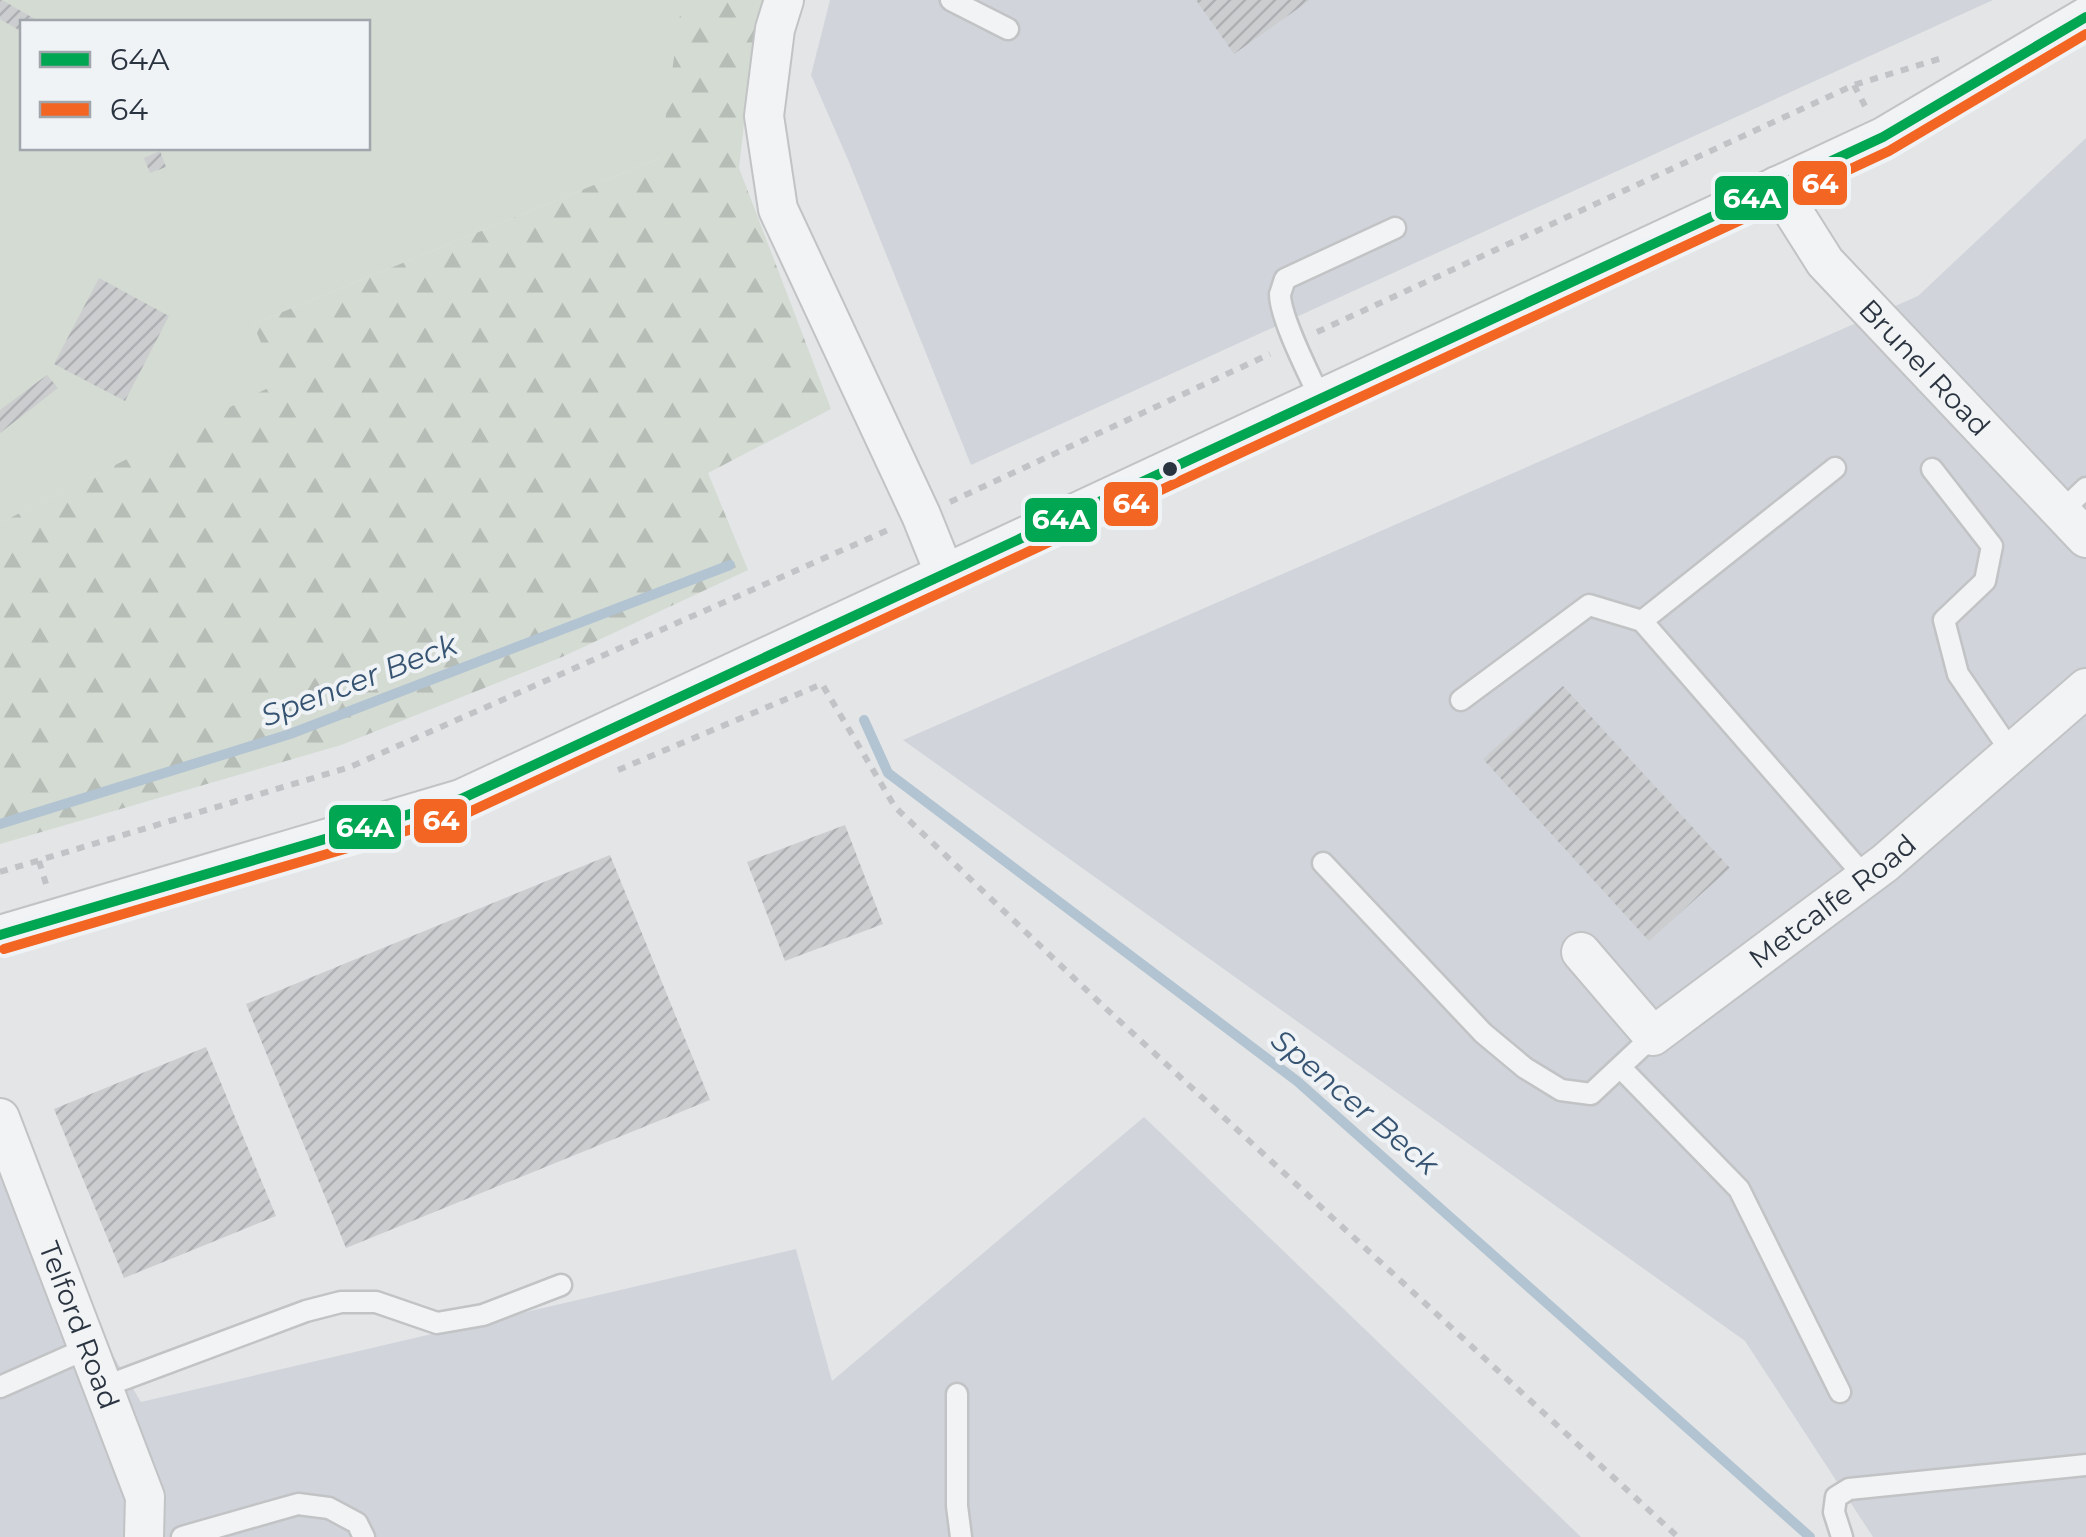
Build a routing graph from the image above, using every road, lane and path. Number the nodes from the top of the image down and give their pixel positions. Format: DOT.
graph roads {
  1 [pos="784,0"];
  2 [pos="950,0"];
  3 [pos="2086,16"];
  4 [pos="1008,29"];
  5 [pos="1943,58"];
  6 [pos="1777,186"];
  7 [pos="1395,228"];
  8 [pos="1295,342"];
  9 [pos="1321,400"];
  10 [pos="1834,468"];
  11 [pos="1932,469"];
  12 [pos="2078,513"];
  13 [pos="920,515"];
  14 [pos="944,572"];
  15 [pos="1642,621"];
  16 [pos="822,684"];
  17 [pos="2086,688"];
  18 [pos="1461,700"];
  19 [pos="2012,753"];
  20 [pos="1323,864"];
  21 [pos="0,872"];
  22 [pos="1866,878"];
  23 [pos="0,935"];
  24 [pos="1582,952"];
  25 [pos="1653,1036"];
  26 [pos="1620,1067"];
  27 [pos="0,1118"];
  28 [pos="561,1285"];
  29 [pos="88,1348"];
  30 [pos="0,1387"];
  31 [pos="103,1387"];
  32 [pos="1840,1392"];
  33 [pos="958,1394"];
  34 [pos="2086,1465"];
  35 [pos="144,1537"];
  36 [pos="182,1537"];
  37 [pos="364,1537"];
  38 [pos="961,1537"];
  39 [pos="1678,1537"];
  40 [pos="1842,1537"];
  1 -- 13 [label="street"];
  2 -- 4 [label="lane"];
  3 -- 6 [label="street"];
  5 -- 8 [label="path"];
  6 -- 9 [label="street"];
  6 -- 12 [label="street, Brunel Road"];
  7 -- 8 [label="lane"];
  8 -- 9 [label="lane"];
  8 -- 13 [label="path"];
  9 -- 14 [label="street"];
  10 -- 15 [label="lane"];
  11 -- 19 [label="lane"];
  13 -- 14 [label="street"];
  13 -- 21 [label="path"];
  14 -- 23 [label="street"];
  15 -- 18 [label="lane"];
  15 -- 22 [label="lane"];
  16 -- 39 [label="path"];
  17 -- 19 [label="street, Metcalfe Road"];
  19 -- 22 [label="street, Metcalfe Road"];
  20 -- 26 [label="lane"];
  22 -- 25 [label="street, Metcalfe Road"];
  24 -- 25 [label="street"];
  25 -- 26 [label="lane"];
  26 -- 32 [label="lane"];
  27 -- 29 [label="street, Telford Road"];
  28 -- 31 [label="lane"];
  29 -- 30 [label="lane"];
  29 -- 31 [label="street, Telford Road"];
  31 -- 35 [label="street, Telford Road"];
  33 -- 38 [label="lane"];
  34 -- 40 [label="lane"];
  36 -- 37 [label="lane"];
}
